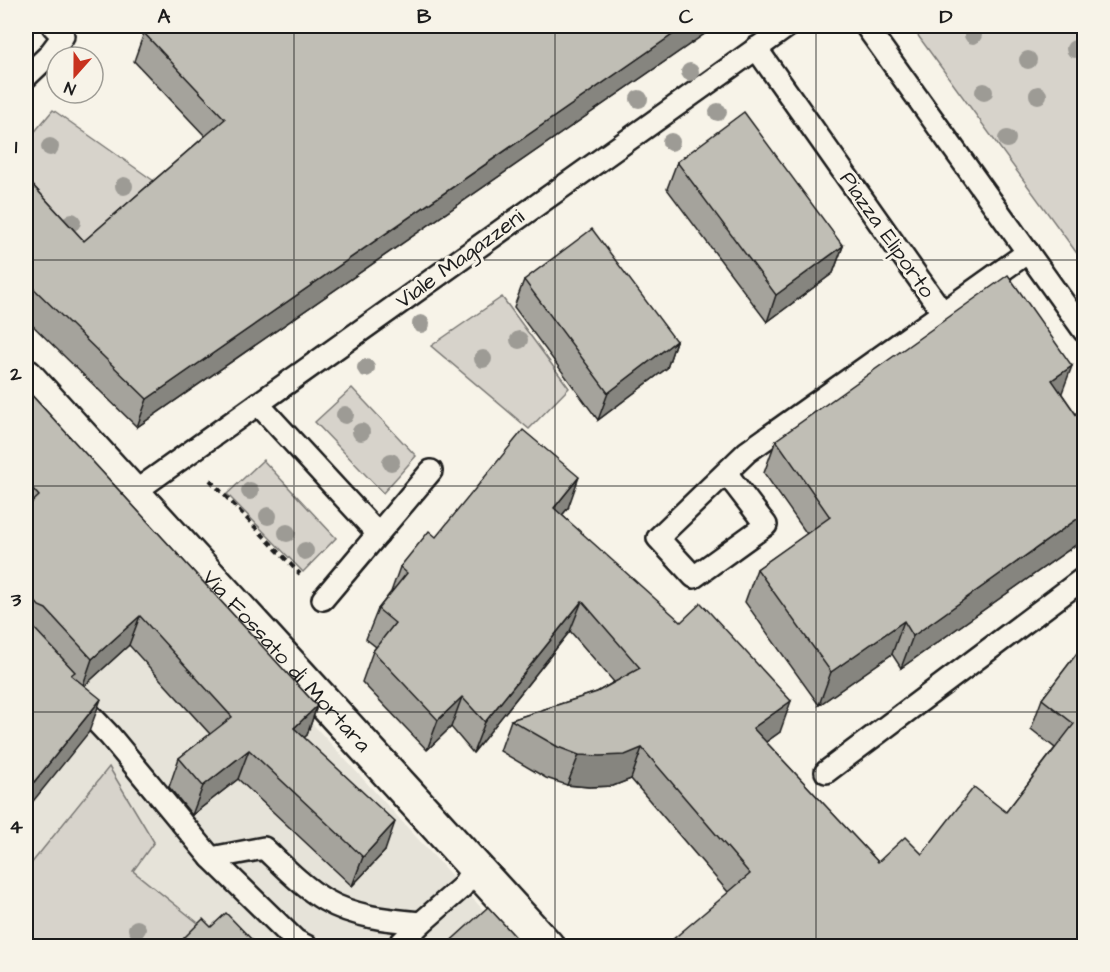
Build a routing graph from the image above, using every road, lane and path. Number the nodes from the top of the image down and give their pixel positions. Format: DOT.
graph roads {
  1 [pos="53,26"];
  2 [pos="788,26"];
  3 [pos="866,26"];
  4 [pos="756,48"];
  5 [pos="26,77"];
  6 [pos="1028,252"];
  7 [pos="943,313"];
  8 [pos="1084,331"];
  9 [pos="26,376"];
  10 [pos="258,404"];
  11 [pos="187,455"];
  12 [pos="432,471"];
  13 [pos="726,473"];
  14 [pos="133,494"];
  15 [pos="378,534"];
  16 [pos="1084,578"];
  17 [pos="323,599"];
  18 [pos="64,687"];
  19 [pos="826,772"];
  20 [pos="211,858"];
  21 [pos="474,867"];
  22 [pos="421,923"];
  23 [pos="306,946"];
  24 [pos="398,946"];
  25 [pos="547,946"];
  1 -- 5 [label="lane"];
  2 -- 4 [label="lane, Viale Magazzeni"];
  3 -- 6 [label="lane"];
  4 -- 7 [label="lane, Piazza Eliporto"];
  4 -- 10 [label="lane, Viale Magazzeni"];
  6 -- 7 [label="lane, Piazza Eliporto"];
  6 -- 8 [label="lane"];
  7 -- 13 [label="lane"];
  9 -- 14 [label="street, Via Fossato di Mortara"];
  10 -- 11 [label="lane, Viale Magazzeni"];
  10 -- 15 [label="lane"];
  11 -- 14 [label="lane, Viale Magazzeni"];
  11 -- 17 [label="path"];
  12 -- 15 [label="lane"];
  13 -- 13 [label="lane"];
  14 -- 21 [label="street, Via Fossato di Mortara"];
  15 -- 17 [label="lane"];
  16 -- 19 [label="lane"];
  18 -- 20 [label="lane"];
  20 -- 22 [label="lane"];
  20 -- 23 [label="lane"];
  21 -- 22 [label="lane"];
  21 -- 25 [label="street, Via Fossato di Mortara"];
  22 -- 24 [label="lane"];
}
